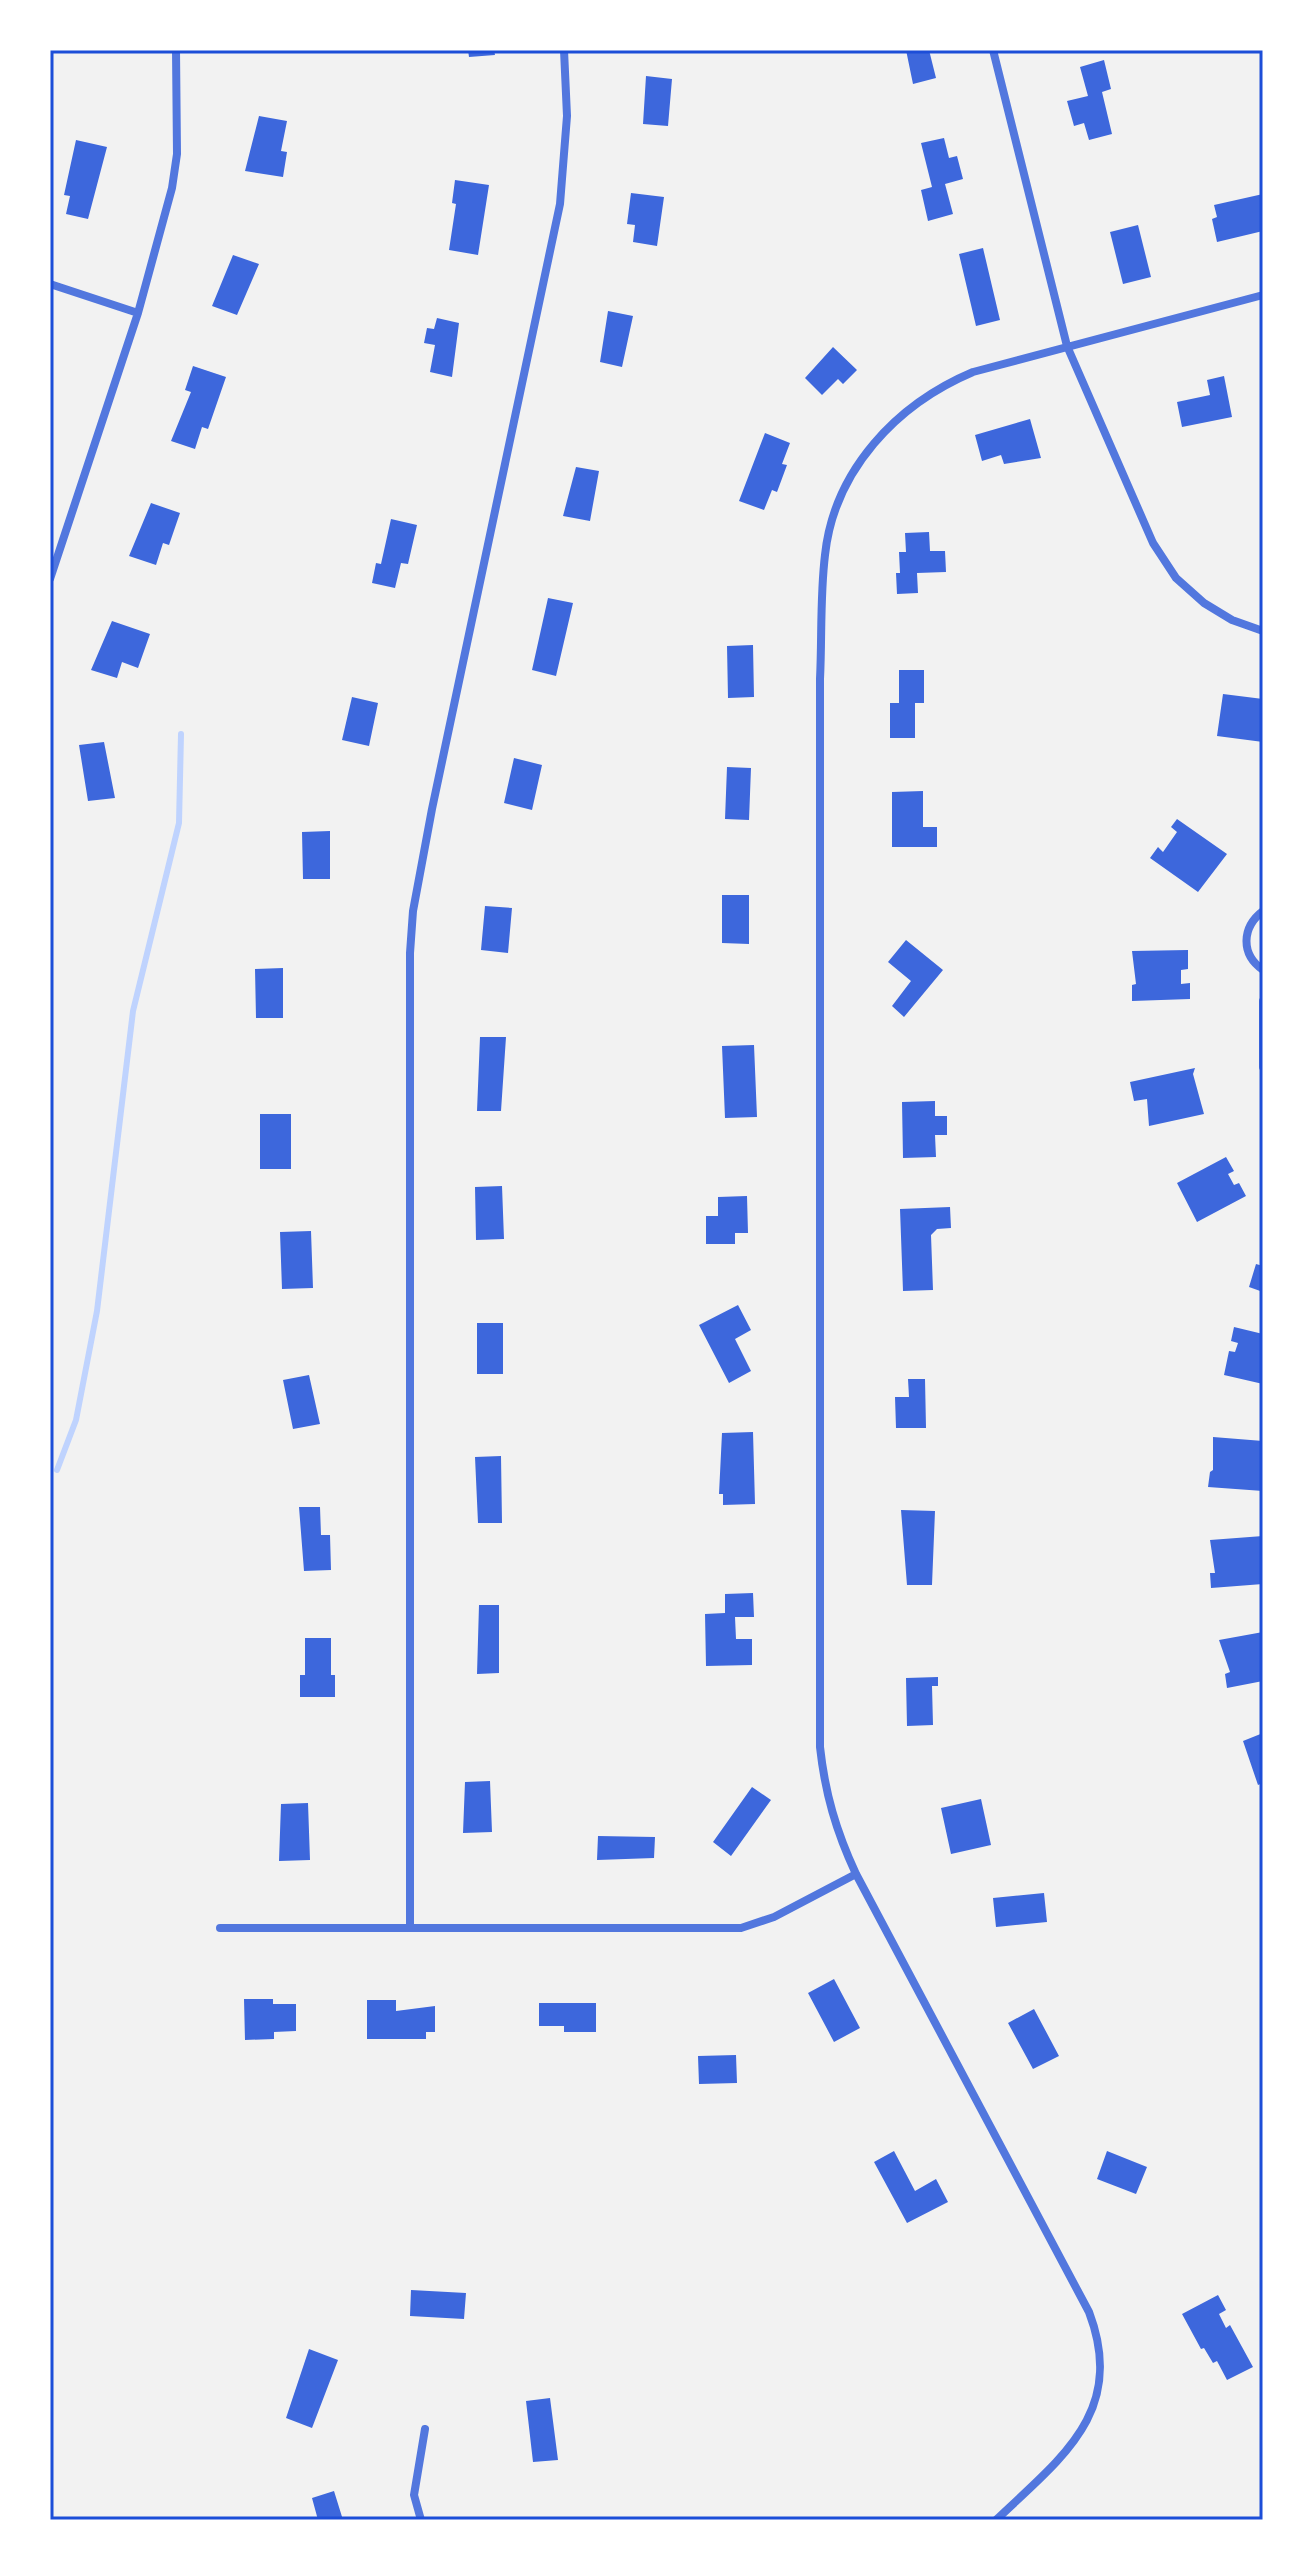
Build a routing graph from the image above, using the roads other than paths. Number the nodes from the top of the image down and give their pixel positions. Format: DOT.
graph roads {
  1 [pos="176,50"];
  2 [pos="564,50"];
  3 [pos="993,50"];
  4 [pos="50,284"];
  5 [pos="1263,295"];
  6 [pos="138,313"];
  7 [pos="1067,346"];
  8 [pos="50,579"];
  9 [pos="1263,631"];
  10 [pos="1263,911"];
  11 [pos="1263,970"];
  12 [pos="1263,1001"];
  13 [pos="1263,1067"];
  14 [pos="856,1874"];
  15 [pos="410,1927"];
  16 [pos="220,1928"];
  17 [pos="425,2429"];
  18 [pos="421,2520"];
  19 [pos="996,2520"];
  1 -- 6 [label="street"];
  2 -- 15 [label="street"];
  3 -- 7 [label="street"];
  4 -- 6 [label="street"];
  5 -- 7 [label="street"];
  6 -- 8 [label="street"];
  7 -- 9 [label="street"];
  7 -- 14 [label="street"];
  10 -- 11 [label="street"];
  12 -- 13 [label="street"];
  14 -- 15 [label="street"];
  14 -- 19 [label="street"];
  15 -- 16 [label="street"];
  17 -- 18 [label="street"];
}
